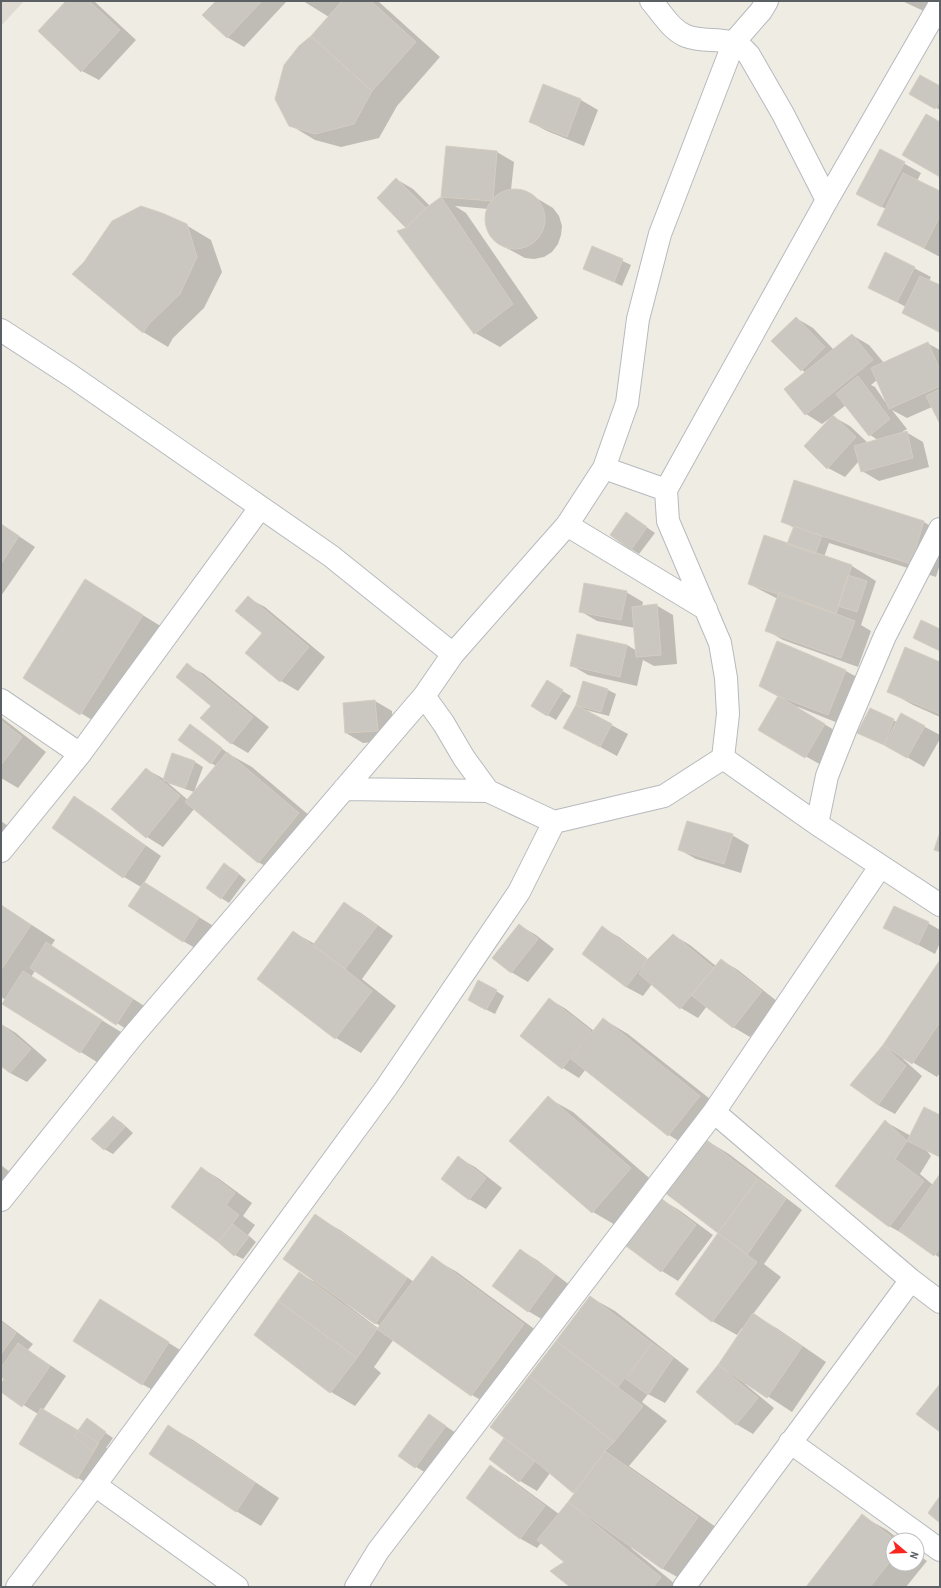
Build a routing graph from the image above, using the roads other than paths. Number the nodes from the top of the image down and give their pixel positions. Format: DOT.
graph roads {
  1 [pos="651,1"];
  2 [pos="767,1"];
  3 [pos="940,4"];
  4 [pos="734,42"];
  5 [pos="827,200"];
  6 [pos="1,330"];
  7 [pos="604,468"];
  8 [pos="666,490"];
  9 [pos="260,508"];
  10 [pos="567,525"];
  11 [pos="940,529"];
  12 [pos="706,609"];
  13 [pos="453,654"];
  14 [pos="424,696"];
  15 [pos="1,700"];
  16 [pos="80,754"];
  17 [pos="723,758"];
  18 [pos="344,789"];
  19 [pos="488,791"];
  20 [pos="554,822"];
  21 [pos="817,824"];
  22 [pos="1,851"];
  23 [pos="880,867"];
  24 [pos="940,905"];
  25 [pos="714,1112"];
  26 [pos="1,1200"];
  27 [pos="911,1280"];
  28 [pos="940,1302"];
  29 [pos="790,1442"];
  30 [pos="95,1485"];
  31 [pos="940,1550"];
  32 [pos="17,1587"];
  33 [pos="237,1587"];
  34 [pos="356,1587"];
  35 [pos="684,1587"];
  1 -- 4 [label="street"];
  2 -- 4 [label="street"];
  3 -- 5 [label="street"];
  4 -- 5 [label="street"];
  4 -- 7 [label="street"];
  5 -- 8 [label="street"];
  6 -- 9 [label="street"];
  7 -- 8 [label="street"];
  7 -- 10 [label="street"];
  8 -- 12 [label="street"];
  9 -- 13 [label="street"];
  9 -- 16 [label="street"];
  10 -- 12 [label="street"];
  10 -- 13 [label="street"];
  11 -- 21 [label="street"];
  12 -- 17 [label="street"];
  13 -- 14 [label="street"];
  14 -- 18 [label="street"];
  14 -- 19 [label="street"];
  15 -- 16 [label="street"];
  16 -- 22 [label="street"];
  17 -- 20 [label="street"];
  17 -- 21 [label="street"];
  18 -- 19 [label="street"];
  18 -- 26 [label="street"];
  19 -- 20 [label="street"];
  20 -- 30 [label="street"];
  21 -- 23 [label="street"];
  23 -- 24 [label="street"];
  23 -- 25 [label="street"];
  25 -- 27 [label="street"];
  25 -- 34 [label="street"];
  27 -- 28 [label="street"];
  27 -- 29 [label="street"];
  29 -- 31 [label="street"];
  29 -- 35 [label="street"];
  30 -- 32 [label="street"];
  30 -- 33 [label="street"];
}
